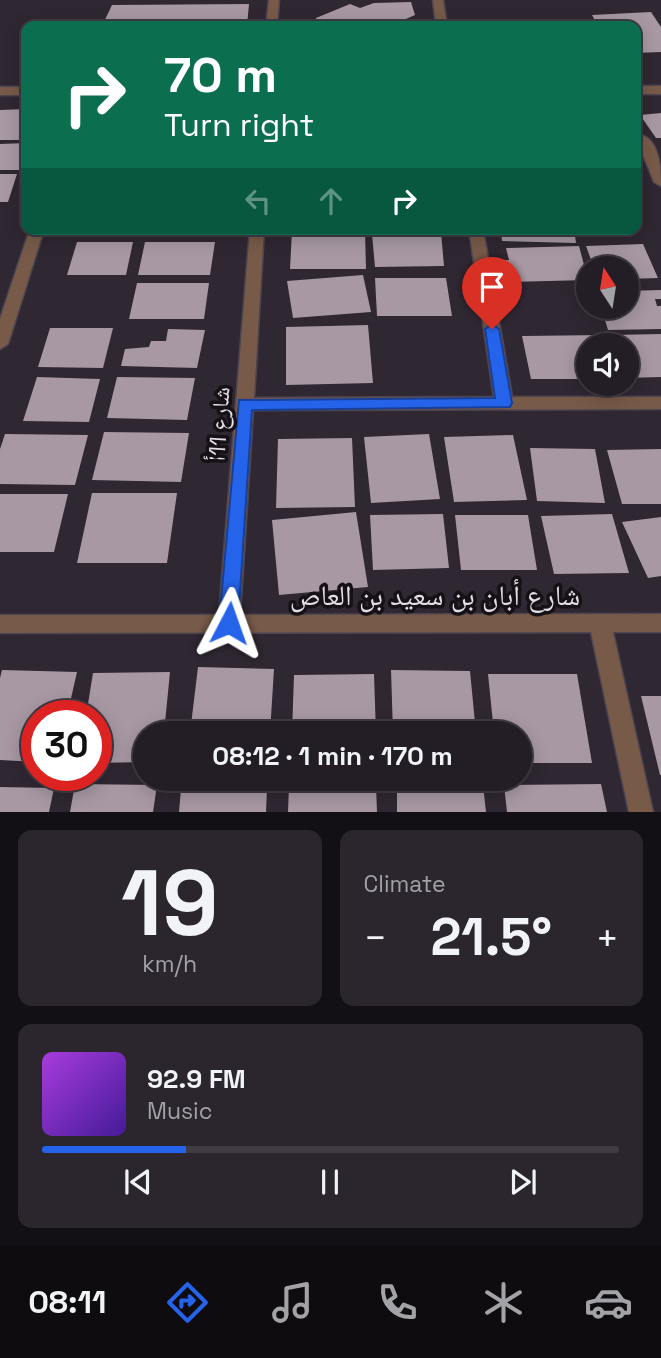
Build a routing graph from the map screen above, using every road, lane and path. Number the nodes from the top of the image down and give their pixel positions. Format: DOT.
graph roads {
  1 [pos="274,0"];
  2 [pos="438,0"];
  3 [pos="272,21"];
  4 [pos="441,21"];
  5 [pos="641,90"];
  6 [pos="661,90"];
  7 [pos="0,91"];
  8 [pos="21,91"];
  9 [pos="644,140"];
  10 [pos="661,182"];
  11 [pos="35,235"];
  12 [pos="257,235"];
  13 [pos="477,235"];
  14 [pos="0,344"];
  15 [pos="661,402"];
  16 [pos="504,403"];
  17 [pos="245,404"];
  18 [pos="229,623"];
  19 [pos="600,623"];
  20 [pos="661,623"];
  21 [pos="0,624"];
  22 [pos="641,812"];
  1 -- 3 [label="street"];
  2 -- 4 [label="street"];
  5 -- 6 [label="street"];
  7 -- 8 [label="street"];
  9 -- 10 [label="street"];
  11 -- 14 [label="street"];
  12 -- 17 [label="street, شارع 11أ"];
  13 -- 16 [label="street"];
  15 -- 16 [label="street"];
  16 -- 17 [label="street"];
  17 -- 18 [label="street, شارع 11أ"];
  18 -- 19 [label="street, شارع أبان بن سعيد بن العاص"];
  18 -- 21 [label="street, شارع أبان بن سعيد بن العاص"];
  19 -- 20 [label="street, شارع أبان بن سعيد بن العاص"];
  19 -- 22 [label="street"];
}
